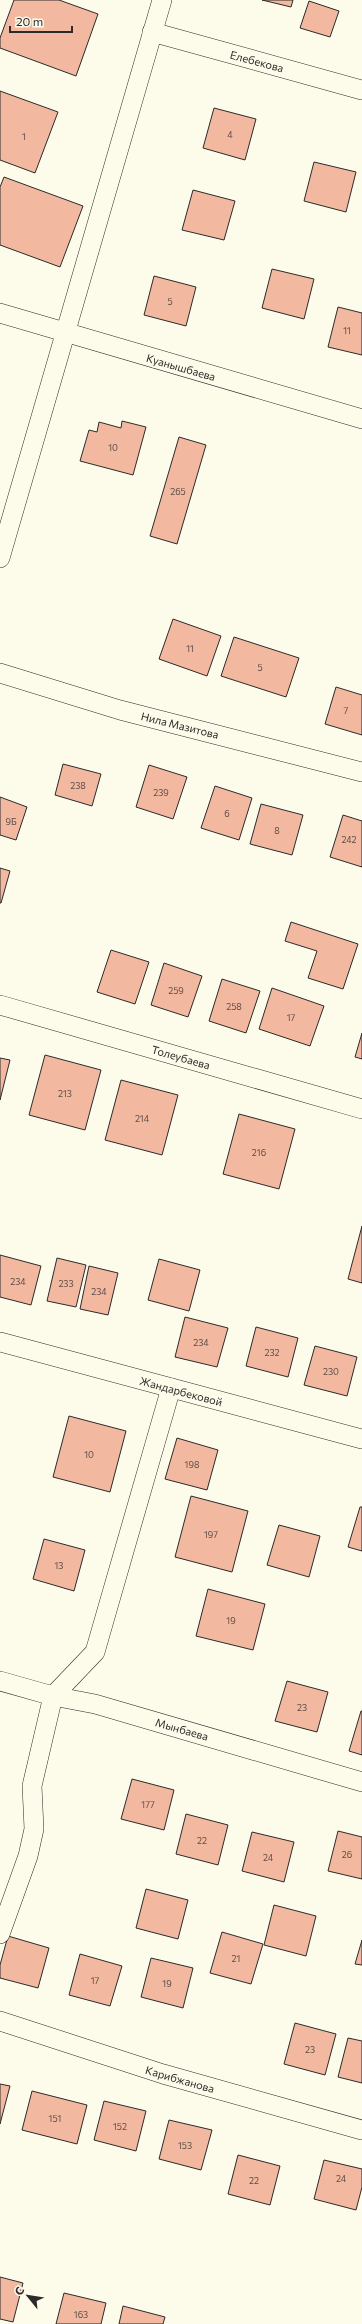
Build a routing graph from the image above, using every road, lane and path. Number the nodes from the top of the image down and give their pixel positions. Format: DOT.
graph roads {
  1 [pos="162,0"];
  2 [pos="152,32"];
  3 [pos="362,90"];
  4 [pos="0,313"];
  5 [pos="64,333"];
  6 [pos="362,419"];
  7 [pos="0,558"];
  8 [pos="0,673"];
  9 [pos="362,772"];
  10 [pos="0,1005"];
  11 [pos="362,1109"];
  12 [pos="0,1342"];
  13 [pos="171,1388"];
  14 [pos="362,1439"];
  15 [pos="0,1681"];
  16 [pos="53,1696"];
  17 [pos="362,1782"];
  18 [pos="0,1934"];
  19 [pos="0,2021"];
  20 [pos="362,2130"];
  1 -- 2 [label="street"];
  2 -- 3 [label="street, Елебекова"];
  2 -- 5 [label="street"];
  4 -- 5 [label="street, Куанышбаева"];
  5 -- 6 [label="street, Куанышбаева"];
  5 -- 7 [label="street"];
  8 -- 9 [label="street, Нила Мазитова"];
  10 -- 11 [label="street, Толеубаева"];
  12 -- 13 [label="street, Жандарбековой"];
  13 -- 14 [label="street, Жандарбековой"];
  13 -- 16 [label="street"];
  15 -- 16 [label="street, Мынбаева"];
  16 -- 17 [label="street, Мынбаева"];
  16 -- 18 [label="street"];
  19 -- 20 [label="street, Карибжанова"];
}
